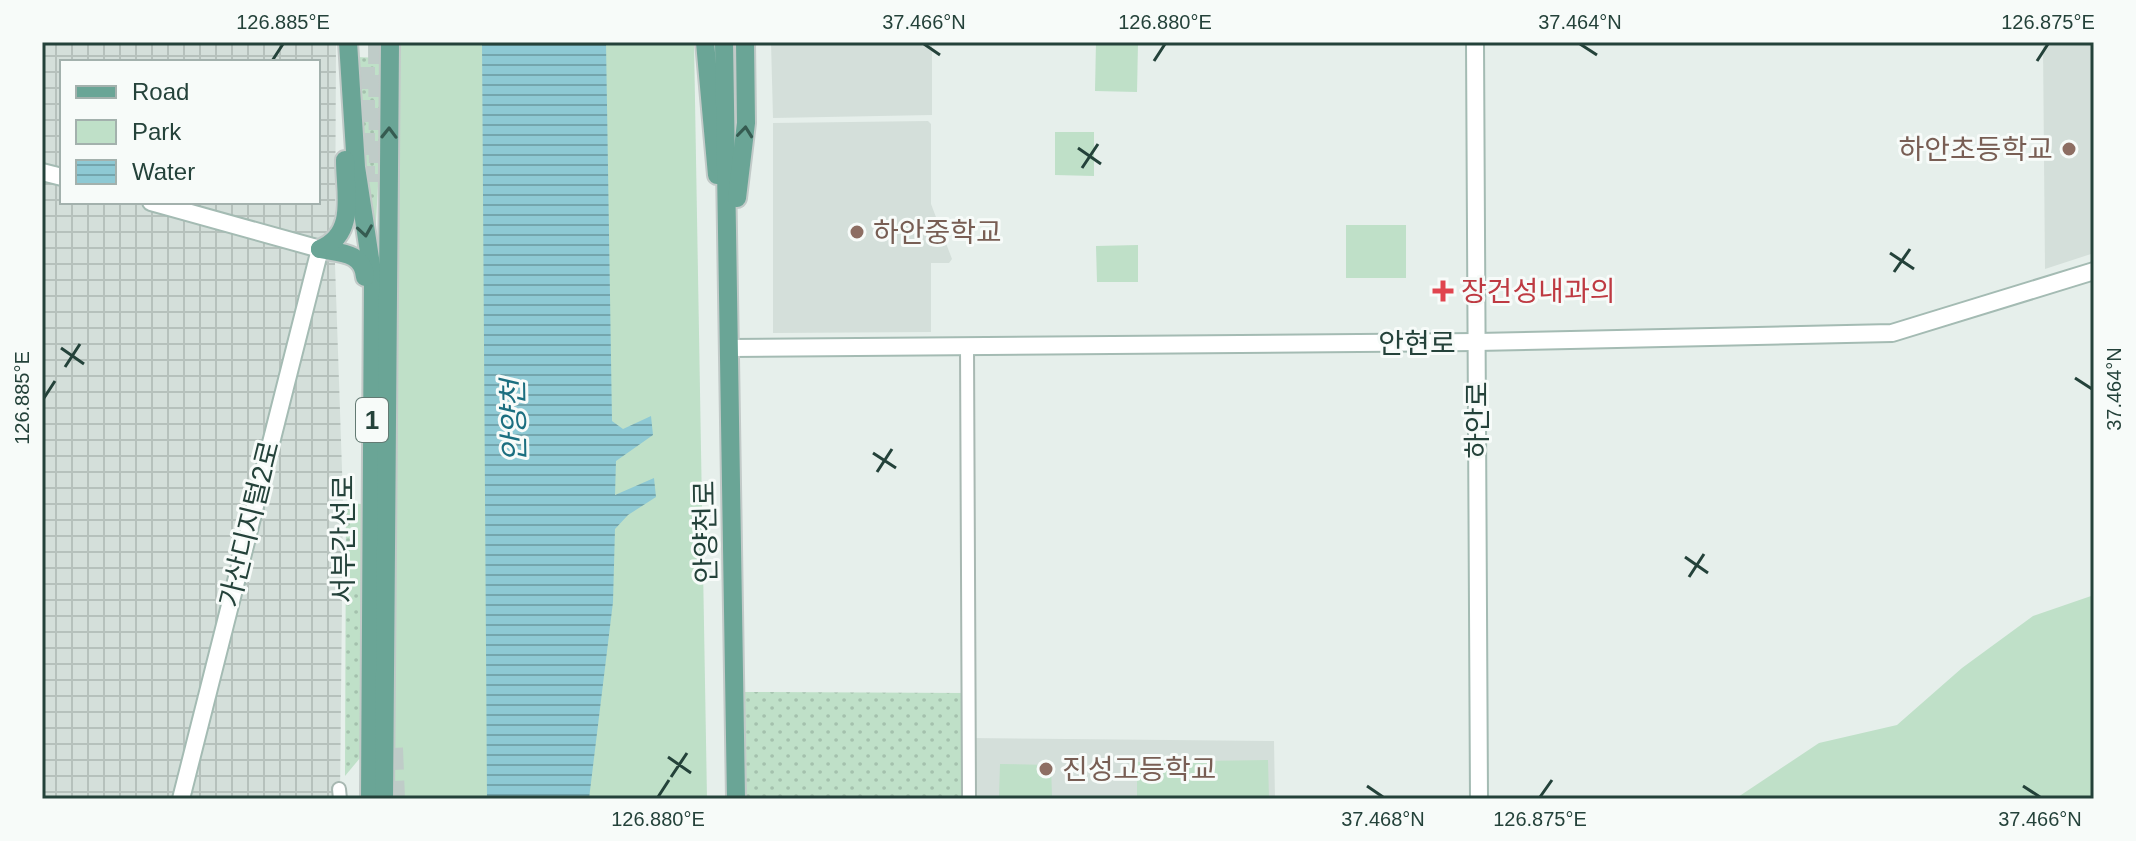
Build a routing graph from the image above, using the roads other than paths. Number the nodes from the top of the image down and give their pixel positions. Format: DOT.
graph roads {
  1 [pos="348,42"];
  2 [pos="390,42"];
  3 [pos="705,42"];
  4 [pos="724,42"];
  5 [pos="745,42"];
  6 [pos="1475,42"];
  7 [pos="349,77"];
  8 [pos="158,204"];
  9 [pos="320,249"];
  10 [pos="729,265"];
  11 [pos="2094,271"];
  12 [pos="1477,342"];
  13 [pos="967,346"];
  14 [pos="730,348"];
  15 [pos="371,429"];
  16 [pos="181,799"];
  17 [pos="370,799"];
  18 [pos="384,799"];
  19 [pos="736,799"];
  20 [pos="969,799"];
  21 [pos="1479,799"];
  1 -- 7 [label="main road, 서부간선로 / 1"];
  18 -- 2 [label="main road, 서부간선로 / 1, one-way"];
  3 -- 10 [label="main road"];
  4 -- 10 [label="main road"];
  10 -- 5 [label="main road, one-way"];
  6 -- 12 [label="street, 하안로"];
  7 -- 9 [label="main road"];
  7 -- 15 [label="main road, 서부간선로 / 1, one-way"];
  8 -- 9 [label="street"];
  9 -- 15 [label="main road"];
  9 -- 16 [label="street, 가산디지털2로"];
  10 -- 14 [label="main road, 안양천로"];
  11 -- 12 [label="street, 안현로"];
  12 -- 13 [label="street, 안현로"];
  12 -- 21 [label="street, 하안로"];
  13 -- 14 [label="street, 안현로"];
  13 -- 20 [label="street"];
  14 -- 19 [label="main road, 안양천로"];
  15 -- 17 [label="main road, 서부간선로 / 1"];
}
